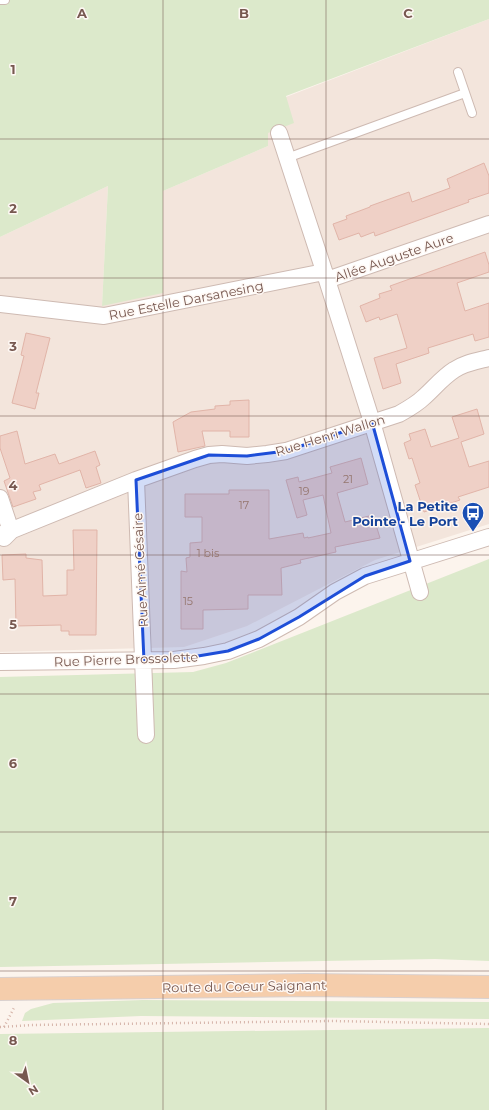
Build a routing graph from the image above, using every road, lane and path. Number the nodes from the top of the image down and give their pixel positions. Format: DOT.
graph roads {
  1 [pos="0,0"];
  2 [pos="5,0"];
  3 [pos="458,72"];
  4 [pos="465,93"];
  5 [pos="472,113"];
  6 [pos="279,133"];
  7 [pos="287,158"];
  8 [pos="489,224"];
  9 [pos="326,276"];
  10 [pos="0,304"];
  11 [pos="489,358"];
  12 [pos="372,422"];
  13 [pos="136,480"];
  14 [pos="0,498"];
  15 [pos="5,533"];
  16 [pos="489,537"];
  17 [pos="0,545"];
  18 [pos="410,561"];
  19 [pos="420,592"];
  20 [pos="144,660"];
  21 [pos="0,662"];
  22 [pos="146,735"];
  23 [pos="489,986"];
  24 [pos="0,989"];
  25 [pos="489,1024"];
  26 [pos="0,1027"];
  1 -- 2 [label="lane"];
  3 -- 4 [label="lane"];
  4 -- 5 [label="lane"];
  4 -- 7 [label="lane"];
  6 -- 7 [label="street"];
  7 -- 9 [label="street"];
  8 -- 9 [label="street, Allée Auguste Aure"];
  9 -- 10 [label="street, Rue Estelle Darsanesing"];
  9 -- 12 [label="street, Allée Auguste Aure"];
  11 -- 12 [label="street, Rue Henri Wallon"];
  12 -- 13 [label="street, Rue Henri Wallon"];
  12 -- 18 [label="street, Allée Auguste Aure"];
  13 -- 15 [label="street, Rue Henri Wallon"];
  13 -- 20 [label="street, Rue Aimé Césaire"];
  14 -- 15 [label="street"];
  15 -- 17 [label="street"];
  16 -- 18 [label="street, Rue Pierre Brossolette"];
  18 -- 19 [label="street, Allée Auguste Aure"];
  18 -- 20 [label="street, Rue Pierre Brossolette"];
  20 -- 21 [label="street, Rue Pierre Brossolette"];
  20 -- 22 [label="street, Rue Aimé Césaire"];
  23 -- 24 [label="main road, Route du Coeur Saignant"];
  25 -- 26 [label="path"];
}
